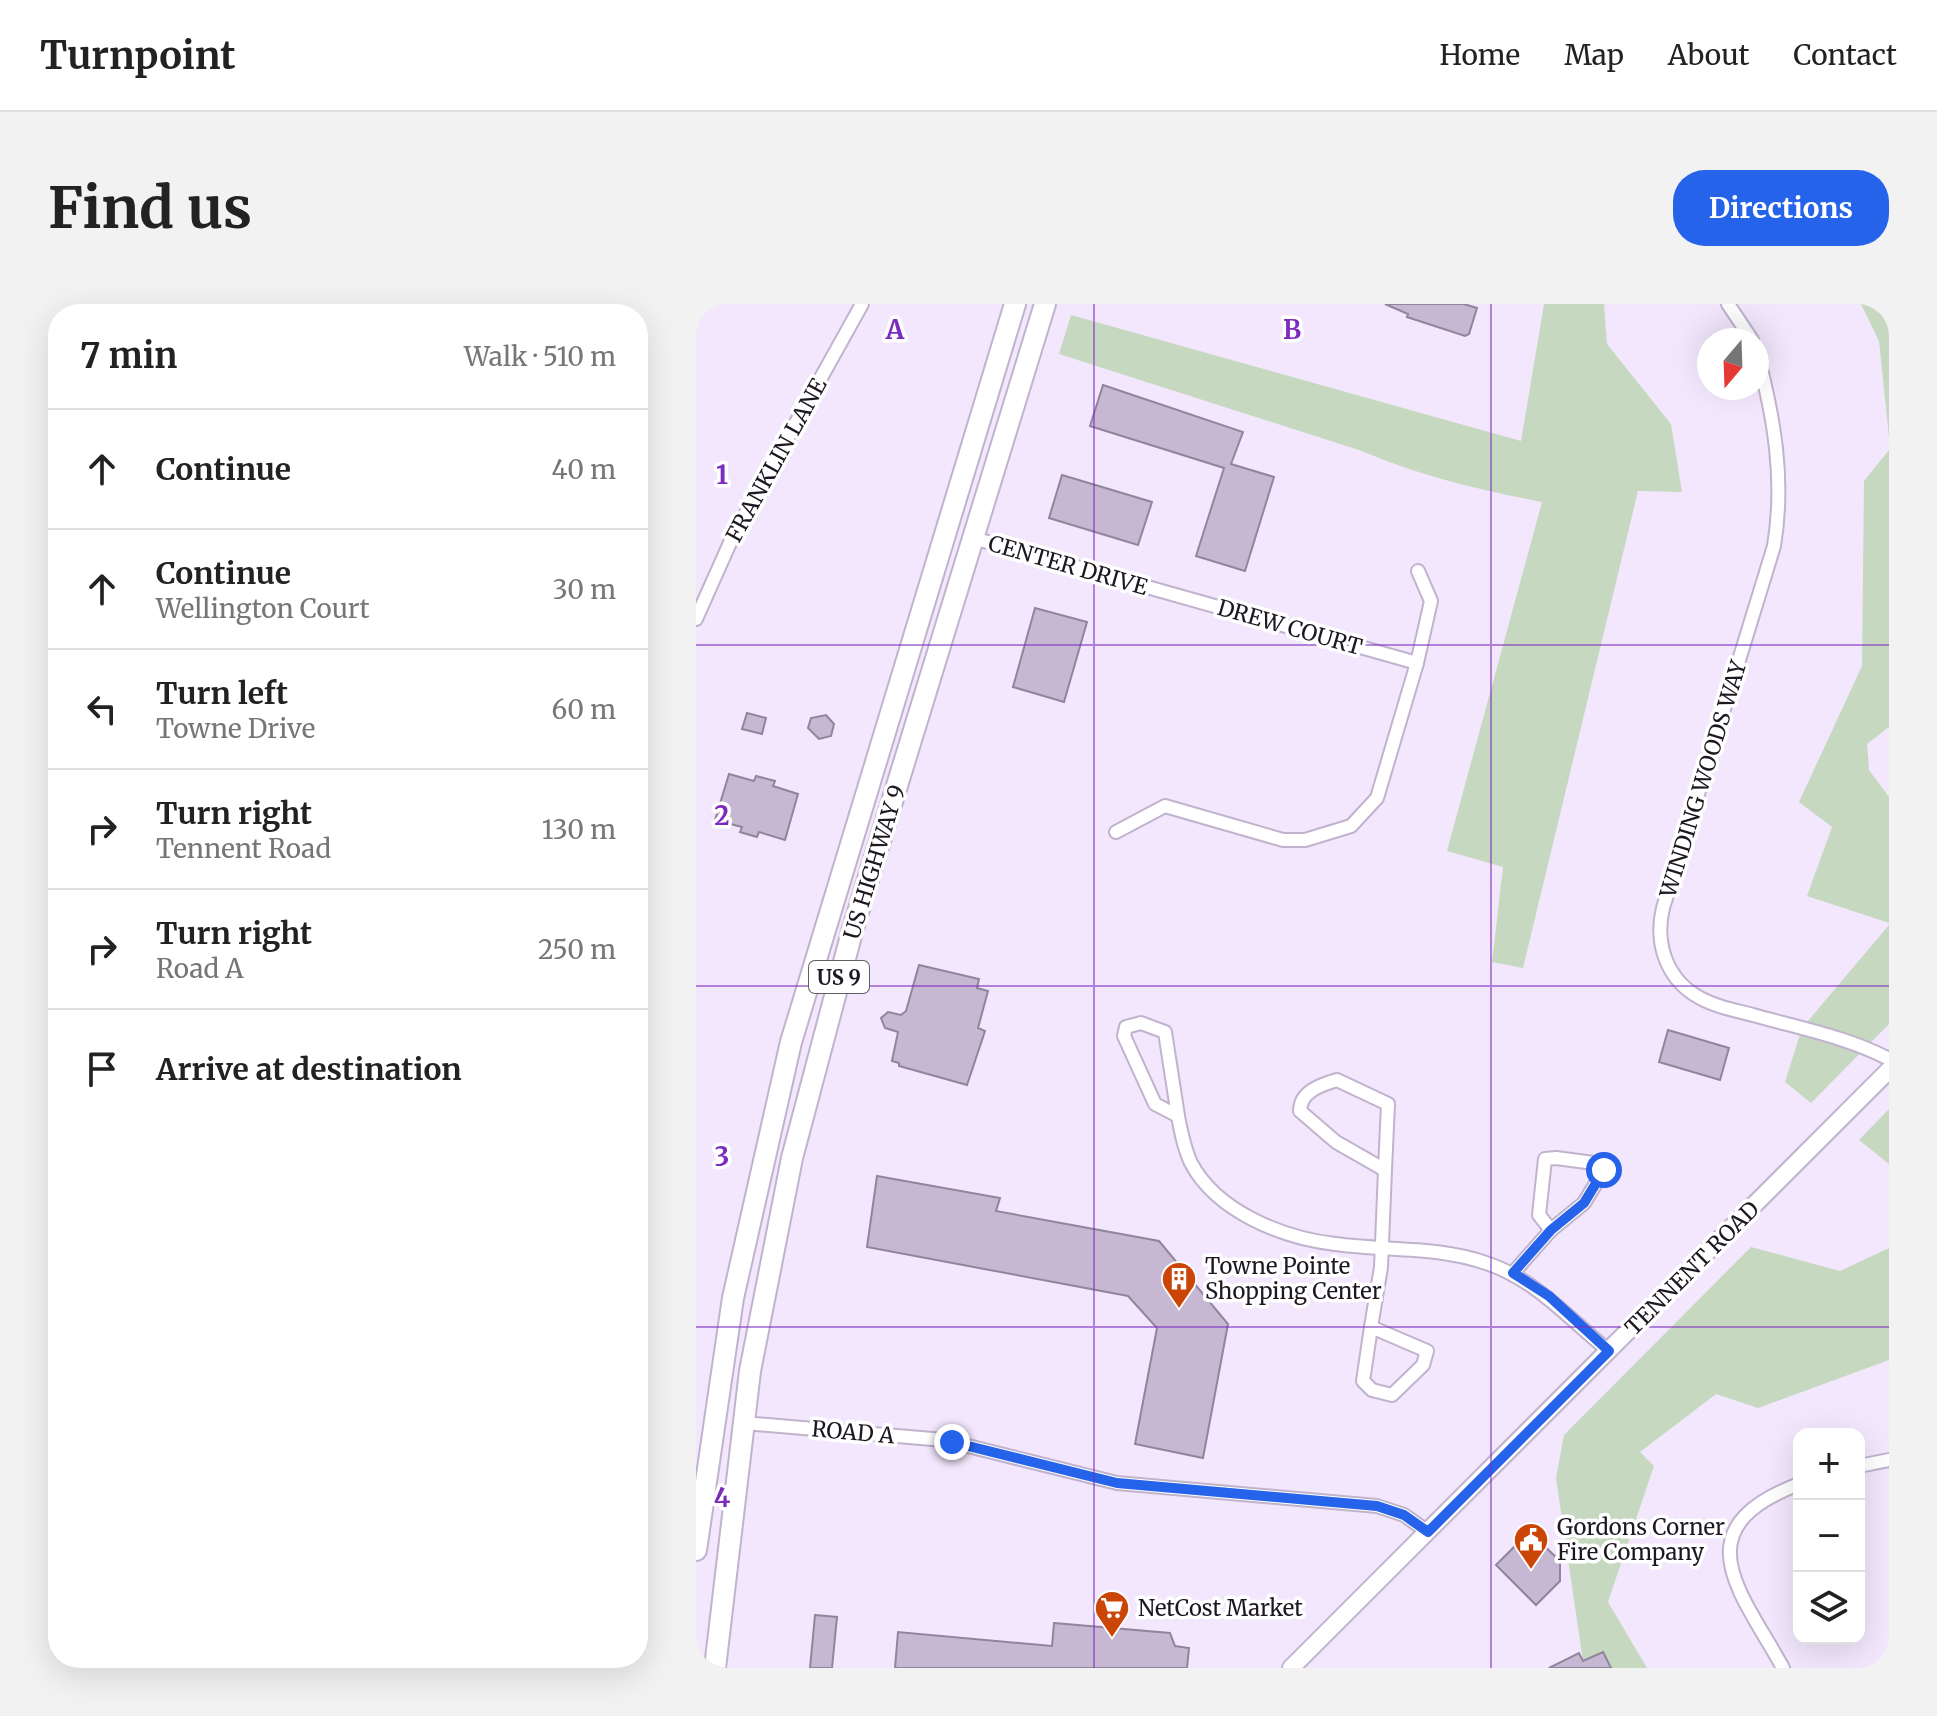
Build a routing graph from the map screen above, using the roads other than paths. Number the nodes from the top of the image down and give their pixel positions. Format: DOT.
graph roads {
  1 [pos="862,304"];
  2 [pos="1015,304"];
  3 [pos="1045,304"];
  4 [pos="1728,304"];
  5 [pos="1744,328"];
  6 [pos="1767,400"];
  7 [pos="973,538"];
  8 [pos="1418,571"];
  9 [pos="1162,591"];
  10 [pos="696,619"];
  11 [pos="1417,663"];
  12 [pos="1116,832"];
  13 [pos="1889,1059"];
  14 [pos="1889,1070"];
  15 [pos="1178,1116"];
  16 [pos="1385,1170"];
  17 [pos="1551,1230"];
  18 [pos="1383,1247"];
  19 [pos="1513,1273"];
  20 [pos="1371,1327"];
  21 [pos="1609,1351"];
  22 [pos="744,1423"];
  23 [pos="1889,1460"];
  24 [pos="1865,1465"];
  25 [pos="1793,1486"];
  26 [pos="1428,1532"];
  27 [pos="696,1550"];
  28 [pos="717,1664"];
  29 [pos="1291,1668"];
  30 [pos="1783,1668"];
  1 -- 10 [label="street, FRANKLIN LANE"];
  2 -- 27 [label="highway, US HIGHWAY 9 / US 9"];
  3 -- 7 [label="highway, US HIGHWAY 9 / US 9"];
  4 -- 5 [label="street"];
  6 -- 13 [label="street, WINDING WOODS WAY"];
  7 -- 9 [label="street, CENTER DRIVE"];
  7 -- 22 [label="highway, US HIGHWAY 9 / US 9"];
  8 -- 11 [label="street"];
  9 -- 11 [label="street, DREW COURT"];
  11 -- 12 [label="street"];
  14 -- 21 [label="street, TENNENT ROAD"];
  15 -- 15 [label="street"];
  15 -- 18 [label="street"];
  16 -- 16 [label="street"];
  16 -- 18 [label="street"];
  17 -- 17 [label="street"];
  17 -- 19 [label="street"];
  18 -- 19 [label="street"];
  18 -- 20 [label="street"];
  19 -- 21 [label="street"];
  20 -- 20 [label="street"];
  21 -- 26 [label="street, TENNENT ROAD"];
  22 -- 26 [label="street, ROAD A"];
  22 -- 28 [label="highway, US HIGHWAY 9 / US 9"];
  23 -- 24 [label="street"];
  25 -- 30 [label="street"];
  26 -- 29 [label="street, TENNENT ROAD"];
}
